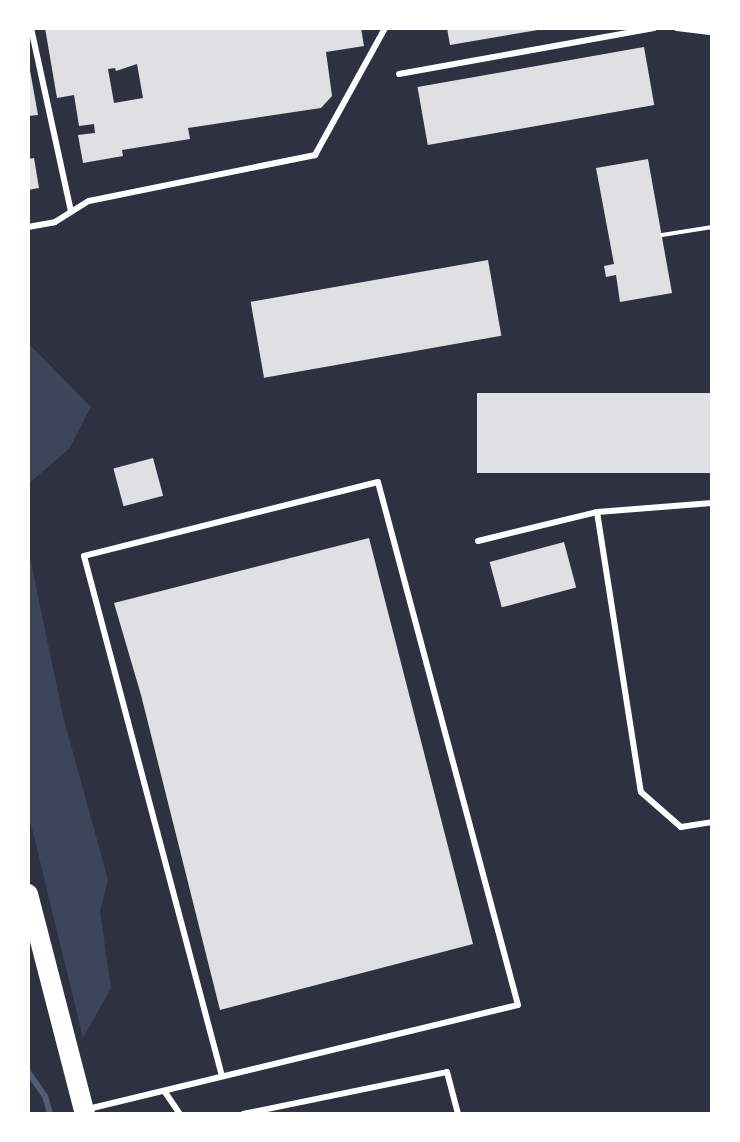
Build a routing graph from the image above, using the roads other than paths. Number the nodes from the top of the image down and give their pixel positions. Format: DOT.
graph roads {
  1 [pos="31,28"];
  2 [pos="385,28"];
  3 [pos="654,28"];
  4 [pos="677,28"];
  5 [pos="712,32"];
  6 [pos="399,74"];
  7 [pos="71,212"];
  8 [pos="28,227"];
  9 [pos="712,503"];
  10 [pos="597,512"];
  11 [pos="478,541"];
  12 [pos="712,822"];
  13 [pos="28,894"];
  14 [pos="222,1076"];
  15 [pos="165,1092"];
  16 [pos="84,1112"];
  17 [pos="180,1114"];
  18 [pos="243,1114"];
  19 [pos="458,1114"];
  1 -- 7 [label="lane"];
  2 -- 7 [label="lane"];
  3 -- 6 [label="lane"];
  4 -- 5 [label="lane"];
  7 -- 8 [label="lane"];
  9 -- 10 [label="lane"];
  10 -- 11 [label="lane"];
  10 -- 12 [label="lane"];
  13 -- 16 [label="main road"];
  14 -- 14 [label="lane"];
  14 -- 15 [label="lane"];
  15 -- 16 [label="lane"];
  15 -- 17 [label="lane"];
  18 -- 19 [label="lane"];
}
